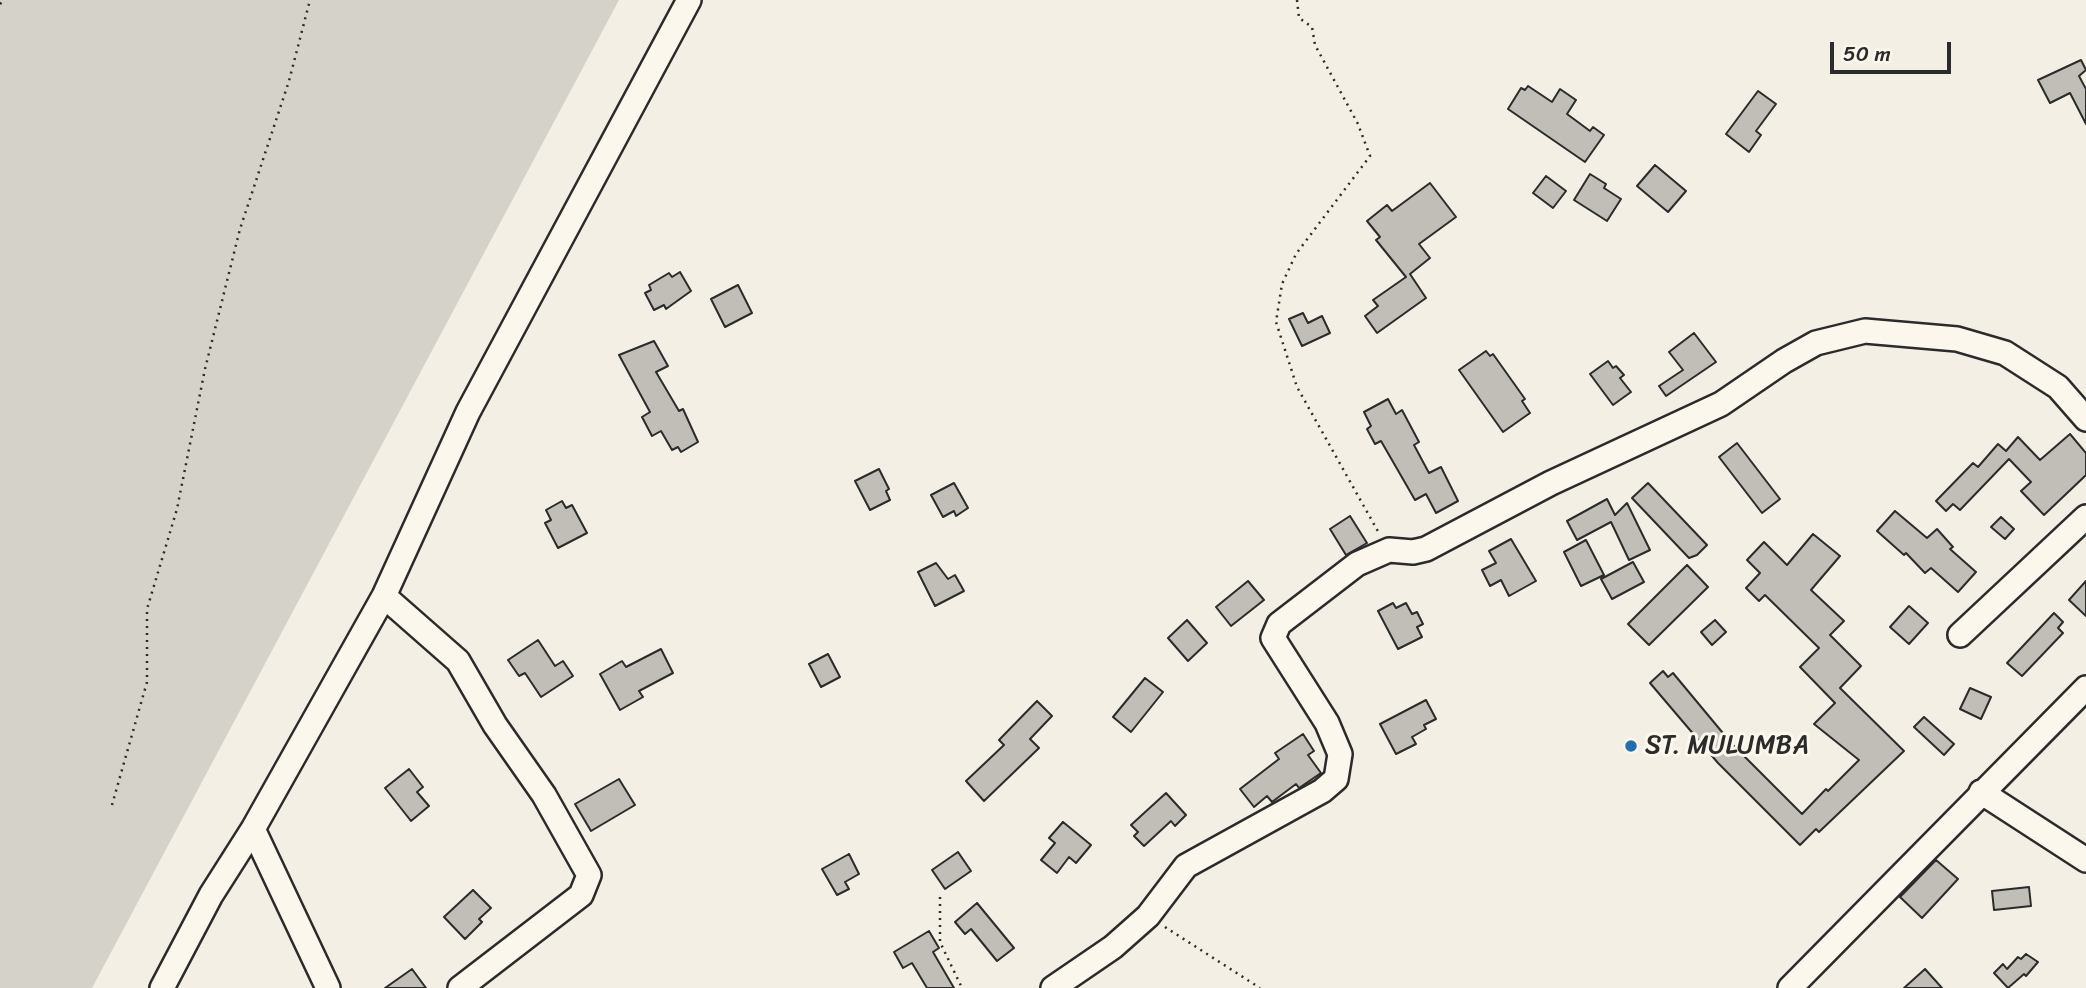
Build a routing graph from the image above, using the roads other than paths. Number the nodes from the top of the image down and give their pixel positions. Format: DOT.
graph roads {
  1 [pos="689,0"];
  2 [pos="2086,418"];
  3 [pos="2086,517"];
  4 [pos="384,596"];
  5 [pos="1960,635"];
  6 [pos="2086,688"];
  7 [pos="1981,792"];
  8 [pos="253,829"];
  9 [pos="2086,860"];
  10 [pos="162,988"];
  11 [pos="328,988"];
  12 [pos="460,988"];
  13 [pos="1053,988"];
  14 [pos="1790,988"];
  1 -- 4 [label="street"];
  2 -- 13 [label="street"];
  3 -- 5 [label="street"];
  4 -- 8 [label="street"];
  4 -- 12 [label="street"];
  6 -- 7 [label="street"];
  7 -- 9 [label="street"];
  7 -- 14 [label="street"];
  8 -- 10 [label="street"];
  8 -- 11 [label="street"];
}
